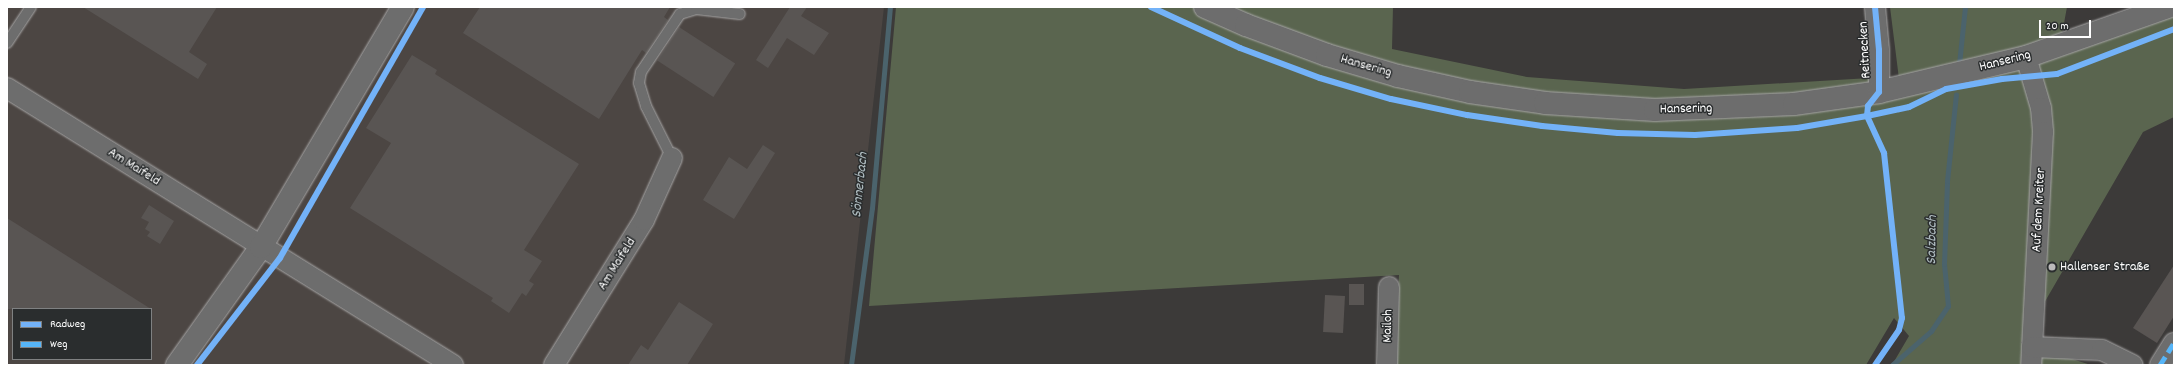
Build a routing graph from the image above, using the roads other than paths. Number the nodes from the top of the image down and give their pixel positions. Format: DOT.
graph roads {
  1 [pos="31,7"];
  2 [pos="403,7"];
  3 [pos="1205,7"];
  4 [pos="1875,7"];
  5 [pos="2168,7"];
  6 [pos="740,14"];
  7 [pos="7,43"];
  8 [pos="2026,57"];
  9 [pos="7,88"];
  10 [pos="1879,92"];
  11 [pos="672,158"];
  12 [pos="261,247"];
  13 [pos="1389,287"];
  14 [pos="2174,343"];
  15 [pos="2032,356"];
  16 [pos="177,365"];
  17 [pos="453,365"];
  18 [pos="554,365"];
  19 [pos="1387,365"];
  20 [pos="2133,365"];
  21 [pos="2160,365"];
  1 -- 7 [label="lane"];
  2 -- 12 [label="street"];
  3 -- 10 [label="street, Hansering"];
  4 -- 10 [label="street, Reitnecken"];
  5 -- 8 [label="street, Hansering"];
  6 -- 11 [label="lane"];
  8 -- 10 [label="street, Hansering"];
  8 -- 15 [label="street, Auf dem Kreiter"];
  9 -- 12 [label="street, Am Maifeld"];
  11 -- 18 [label="street, Am Maifeld"];
  12 -- 16 [label="street"];
  12 -- 17 [label="street, Am Maifeld"];
  13 -- 19 [label="street, Mailoh"];
  14 -- 21 [label="street"];
  15 -- 20 [label="street"];
}
